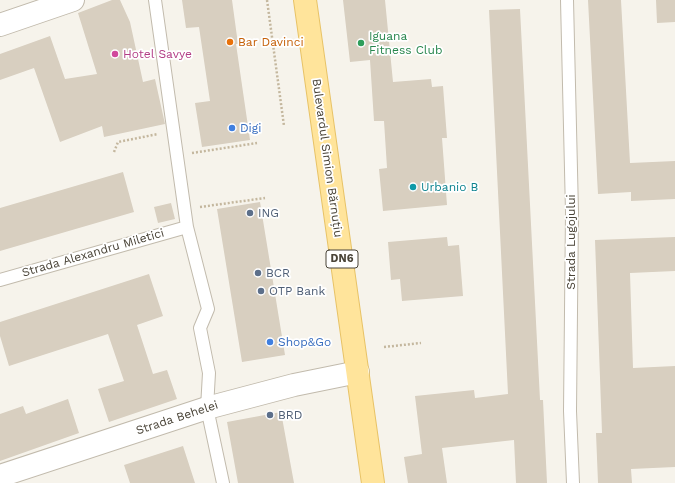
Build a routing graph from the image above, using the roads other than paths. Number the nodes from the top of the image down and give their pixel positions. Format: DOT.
graph roads {
  1 [pos="73,0"];
  2 [pos="155,0"];
  3 [pos="305,0"];
  4 [pos="567,0"];
  5 [pos="32,7"];
  6 [pos="0,25"];
  7 [pos="187,227"];
  8 [pos="0,280"];
  9 [pos="358,372"];
  10 [pos="207,408"];
  11 [pos="0,476"];
  12 [pos="223,483"];
  13 [pos="373,483"];
  14 [pos="573,483"];
  1 -- 5 [label="street"];
  2 -- 7 [label="lane"];
  3 -- 9 [label="main road, Bulevardul Simion Bărnuțiu / DN6"];
  4 -- 14 [label="lane, Strada Lugojului"];
  5 -- 6 [label="street"];
  7 -- 8 [label="lane, Strada Alexandru Miletici"];
  7 -- 10 [label="lane"];
  9 -- 10 [label="street, Strada Behelei"];
  9 -- 13 [label="main road, Bulevardul Simion Bărnuțiu / DN6"];
  10 -- 11 [label="street, Strada Behelei"];
  10 -- 12 [label="lane"];
}
